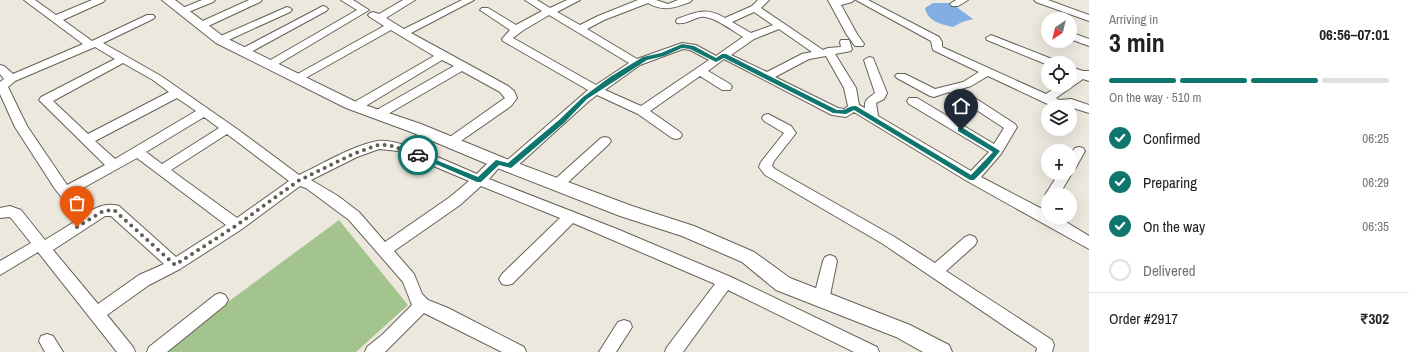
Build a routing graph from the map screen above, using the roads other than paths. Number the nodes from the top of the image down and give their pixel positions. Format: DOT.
graph roads {
  1 [pos="29,0"];
  2 [pos="100,0"];
  3 [pos="168,0"];
  4 [pos="210,0"];
  5 [pos="257,0"];
  6 [pos="346,0"];
  7 [pos="408,0"];
  8 [pos="469,0"];
  9 [pos="530,0"];
  10 [pos="575,0"];
  11 [pos="648,0"];
  12 [pos="687,0"];
  13 [pos="764,0"];
  14 [pos="834,0"];
  15 [pos="849,0"];
  16 [pos="861,0"];
  17 [pos="1039,0"];
  18 [pos="755,8"];
  19 [pos="323,9"];
  20 [pos="287,10"];
  21 [pos="364,10"];
  22 [pos="484,10"];
  23 [pos="184,11"];
  24 [pos="550,11"];
  25 [pos="150,17"];
  26 [pos="379,18"];
  27 [pos="1089,18"];
  28 [pos="56,19"];
  29 [pos="681,22"];
  30 [pos="724,22"];
  31 [pos="781,25"];
  32 [pos="200,26"];
  33 [pos="391,26"];
  34 [pos="580,29"];
  35 [pos="517,30"];
  36 [pos="404,34"];
  37 [pos="750,37"];
  38 [pos="991,38"];
  39 [pos="1077,38"];
  40 [pos="220,40"];
  41 [pos="845,42"];
  42 [pos="1089,43"];
  43 [pos="93,44"];
  44 [pos="859,44"];
  45 [pos="245,51"];
  46 [pos="825,52"];
  47 [pos="442,56"];
  48 [pos="720,58"];
  49 [pos="1041,58"];
  50 [pos="123,59"];
  51 [pos="869,60"];
  52 [pos="271,64"];
  53 [pos="636,64"];
  54 [pos="462,66"];
  55 [pos="0,68"];
  56 [pos="700,71"];
  57 [pos="988,71"];
  58 [pos="1077,72"];
  59 [pos="901,76"];
  60 [pos="1087,76"];
  61 [pos="766,77"];
  62 [pos="298,78"];
  63 [pos="11,80"];
  64 [pos="1077,80"];
  65 [pos="726,87"];
  66 [pos="952,89"];
  67 [pos="596,90"];
  68 [pos="177,92"];
  69 [pos="1057,92"];
  70 [pos="1047,99"];
  71 [pos="913,101"];
  72 [pos="355,107"];
  73 [pos="854,107"];
  74 [pos="1089,109"];
  75 [pos="642,111"];
  76 [pos="203,112"];
  77 [pos="377,115"];
  78 [pos="768,118"];
  79 [pos="872,118"];
  80 [pos="227,128"];
  81 [pos="676,135"];
  82 [pos="86,140"];
  83 [pos="605,141"];
  84 [pos="451,142"];
  85 [pos="997,151"];
  86 [pos="1079,151"];
  87 [pos="137,152"];
  88 [pos="1077,154"];
  89 [pos="114,166"];
  90 [pos="162,170"];
  91 [pos="493,170"];
  92 [pos="972,178"];
  93 [pos="298,181"];
  94 [pos="558,184"];
  95 [pos="65,192"];
  96 [pos="0,213"];
  97 [pos="1040,214"];
  98 [pos="570,218"];
  99 [pos="88,220"];
  100 [pos="237,225"];
  101 [pos="970,240"];
  102 [pos="1089,242"];
  103 [pos="42,246"];
  104 [pos="384,250"];
  105 [pos="830,261"];
  106 [pos="175,265"];
  107 [pos="0,269"];
  108 [pos="936,271"];
  109 [pos="507,279"];
  110 [pos="726,282"];
  111 [pos="220,300"];
  112 [pos="822,300"];
  113 [pos="422,304"];
  114 [pos="97,313"];
  115 [pos="624,327"];
  116 [pos="127,352"];
  117 [pos="155,352"];
  118 [pos="373,352"];
  119 [pos="518,352"];
  120 [pos="607,352"];
  121 [pos="673,352"];
  122 [pos="871,352"];
  123 [pos="942,352"];
  124 [pos="1044,352"];
  1 -- 28 [label="street"];
  2 -- 28 [label="street"];
  3 -- 23 [label="street"];
  4 -- 23 [label="street"];
  5 -- 32 [label="street"];
  6 -- 21 [label="street"];
  7 -- 26 [label="street"];
  8 -- 36 [label="street"];
  9 -- 24 [label="street"];
  10 -- 24 [label="street"];
  11 -- 12 [label="street"];
  11 -- 34 [label="street"];
  13 -- 18 [label="street"];
  14 -- 15 [label="street"];
  14 -- 44 [label="street"];
  16 -- 57 [label="street"];
  17 -- 27 [label="street"];
  18 -- 30 [label="street"];
  18 -- 31 [label="street"];
  19 -- 45 [label="street"];
  20 -- 40 [label="street"];
  21 -- 26 [label="street"];
  21 -- 52 [label="street"];
  22 -- 35 [label="street"];
  23 -- 32 [label="street"];
  24 -- 34 [label="street"];
  24 -- 35 [label="street"];
  25 -- 43 [label="street"];
  26 -- 33 [label="street"];
  28 -- 43 [label="street"];
  29 -- 30 [label="street"];
  30 -- 37 [label="street"];
  31 -- 37 [label="street"];
  31 -- 46 [label="street"];
  32 -- 40 [label="street"];
  33 -- 36 [label="street"];
  33 -- 62 [label="street"];
  34 -- 53 [label="street"];
  35 -- 67 [label="street"];
  36 -- 47 [label="street"];
  37 -- 48 [label="street"];
  38 -- 49 [label="street"];
  39 -- 42 [label="street"];
  40 -- 45 [label="street"];
  41 -- 46 [label="street"];
  43 -- 50 [label="street"];
  43 -- 63 [label="street"];
  45 -- 52 [label="street"];
  46 -- 61 [label="street"];
  46 -- 73 [label="street"];
  47 -- 54 [label="street"];
  47 -- 72 [label="street"];
  48 -- 53 [label="street"];
  48 -- 56 [label="street"];
  48 -- 61 [label="street"];
  50 -- 68 [label="street"];
  50 -- 82 [label="street"];
  51 -- 79 [label="street"];
  52 -- 62 [label="street"];
  53 -- 67 [label="street"];
  54 -- 77 [label="street"];
  54 -- 84 [label="street"];
  55 -- 63 [label="street"];
  56 -- 65 [label="street"];
  56 -- 75 [label="street"];
  57 -- 66 [label="street"];
  57 -- 70 [label="street"];
  58 -- 60 [label="street"];
  59 -- 66 [label="street"];
  60 -- 64 [label="street"];
  61 -- 73 [label="street"];
  62 -- 72 [label="street"];
  63 -- 95 [label="street"];
  66 -- 85 [label="street"];
  67 -- 75 [label="street"];
  67 -- 91 [label="street"];
  68 -- 76 [label="street"];
  68 -- 82 [label="street"];
  69 -- 70 [label="street"];
  70 -- 74 [label="street"];
  71 -- 85 [label="street"];
  72 -- 77 [label="street"];
  73 -- 79 [label="street"];
  75 -- 81 [label="street"];
  76 -- 80 [label="street"];
  76 -- 87 [label="street"];
  77 -- 84 [label="street"];
  78 -- 108 [label="street"];
  79 -- 92 [label="street"];
  80 -- 90 [label="street"];
  80 -- 93 [label="street"];
  82 -- 89 [label="street"];
  83 -- 94 [label="street"];
  84 -- 91 [label="street"];
  85 -- 92 [label="street"];
  86 -- 88 [label="street"];
  87 -- 89 [label="street"];
  87 -- 90 [label="street"];
  89 -- 95 [label="street"];
  90 -- 100 [label="street"];
  91 -- 93 [label="street"];
  91 -- 94 [label="street"];
  91 -- 98 [label="street"];
  91 -- 104 [label="street"];
  92 -- 97 [label="street"];
  93 -- 100 [label="street"];
  93 -- 104 [label="street"];
  94 -- 112 [label="street"];
  95 -- 99 [label="street"];
  96 -- 103 [label="street"];
  97 -- 102 [label="street"];
  98 -- 109 [label="street"];
  98 -- 110 [label="street"];
  99 -- 103 [label="street"];
  99 -- 106 [label="street"];
  100 -- 106 [label="street"];
  101 -- 108 [label="street"];
  103 -- 107 [label="street"];
  103 -- 114 [label="street"];
  104 -- 113 [label="street"];
  105 -- 112 [label="street"];
  106 -- 114 [label="street"];
  108 -- 124 [label="street"];
  110 -- 121 [label="street"];
  110 -- 122 [label="street"];
  111 -- 117 [label="street"];
  112 -- 123 [label="street"];
  113 -- 118 [label="street"];
  113 -- 119 [label="street"];
  114 -- 116 [label="street"];
  115 -- 120 [label="street"];
}
